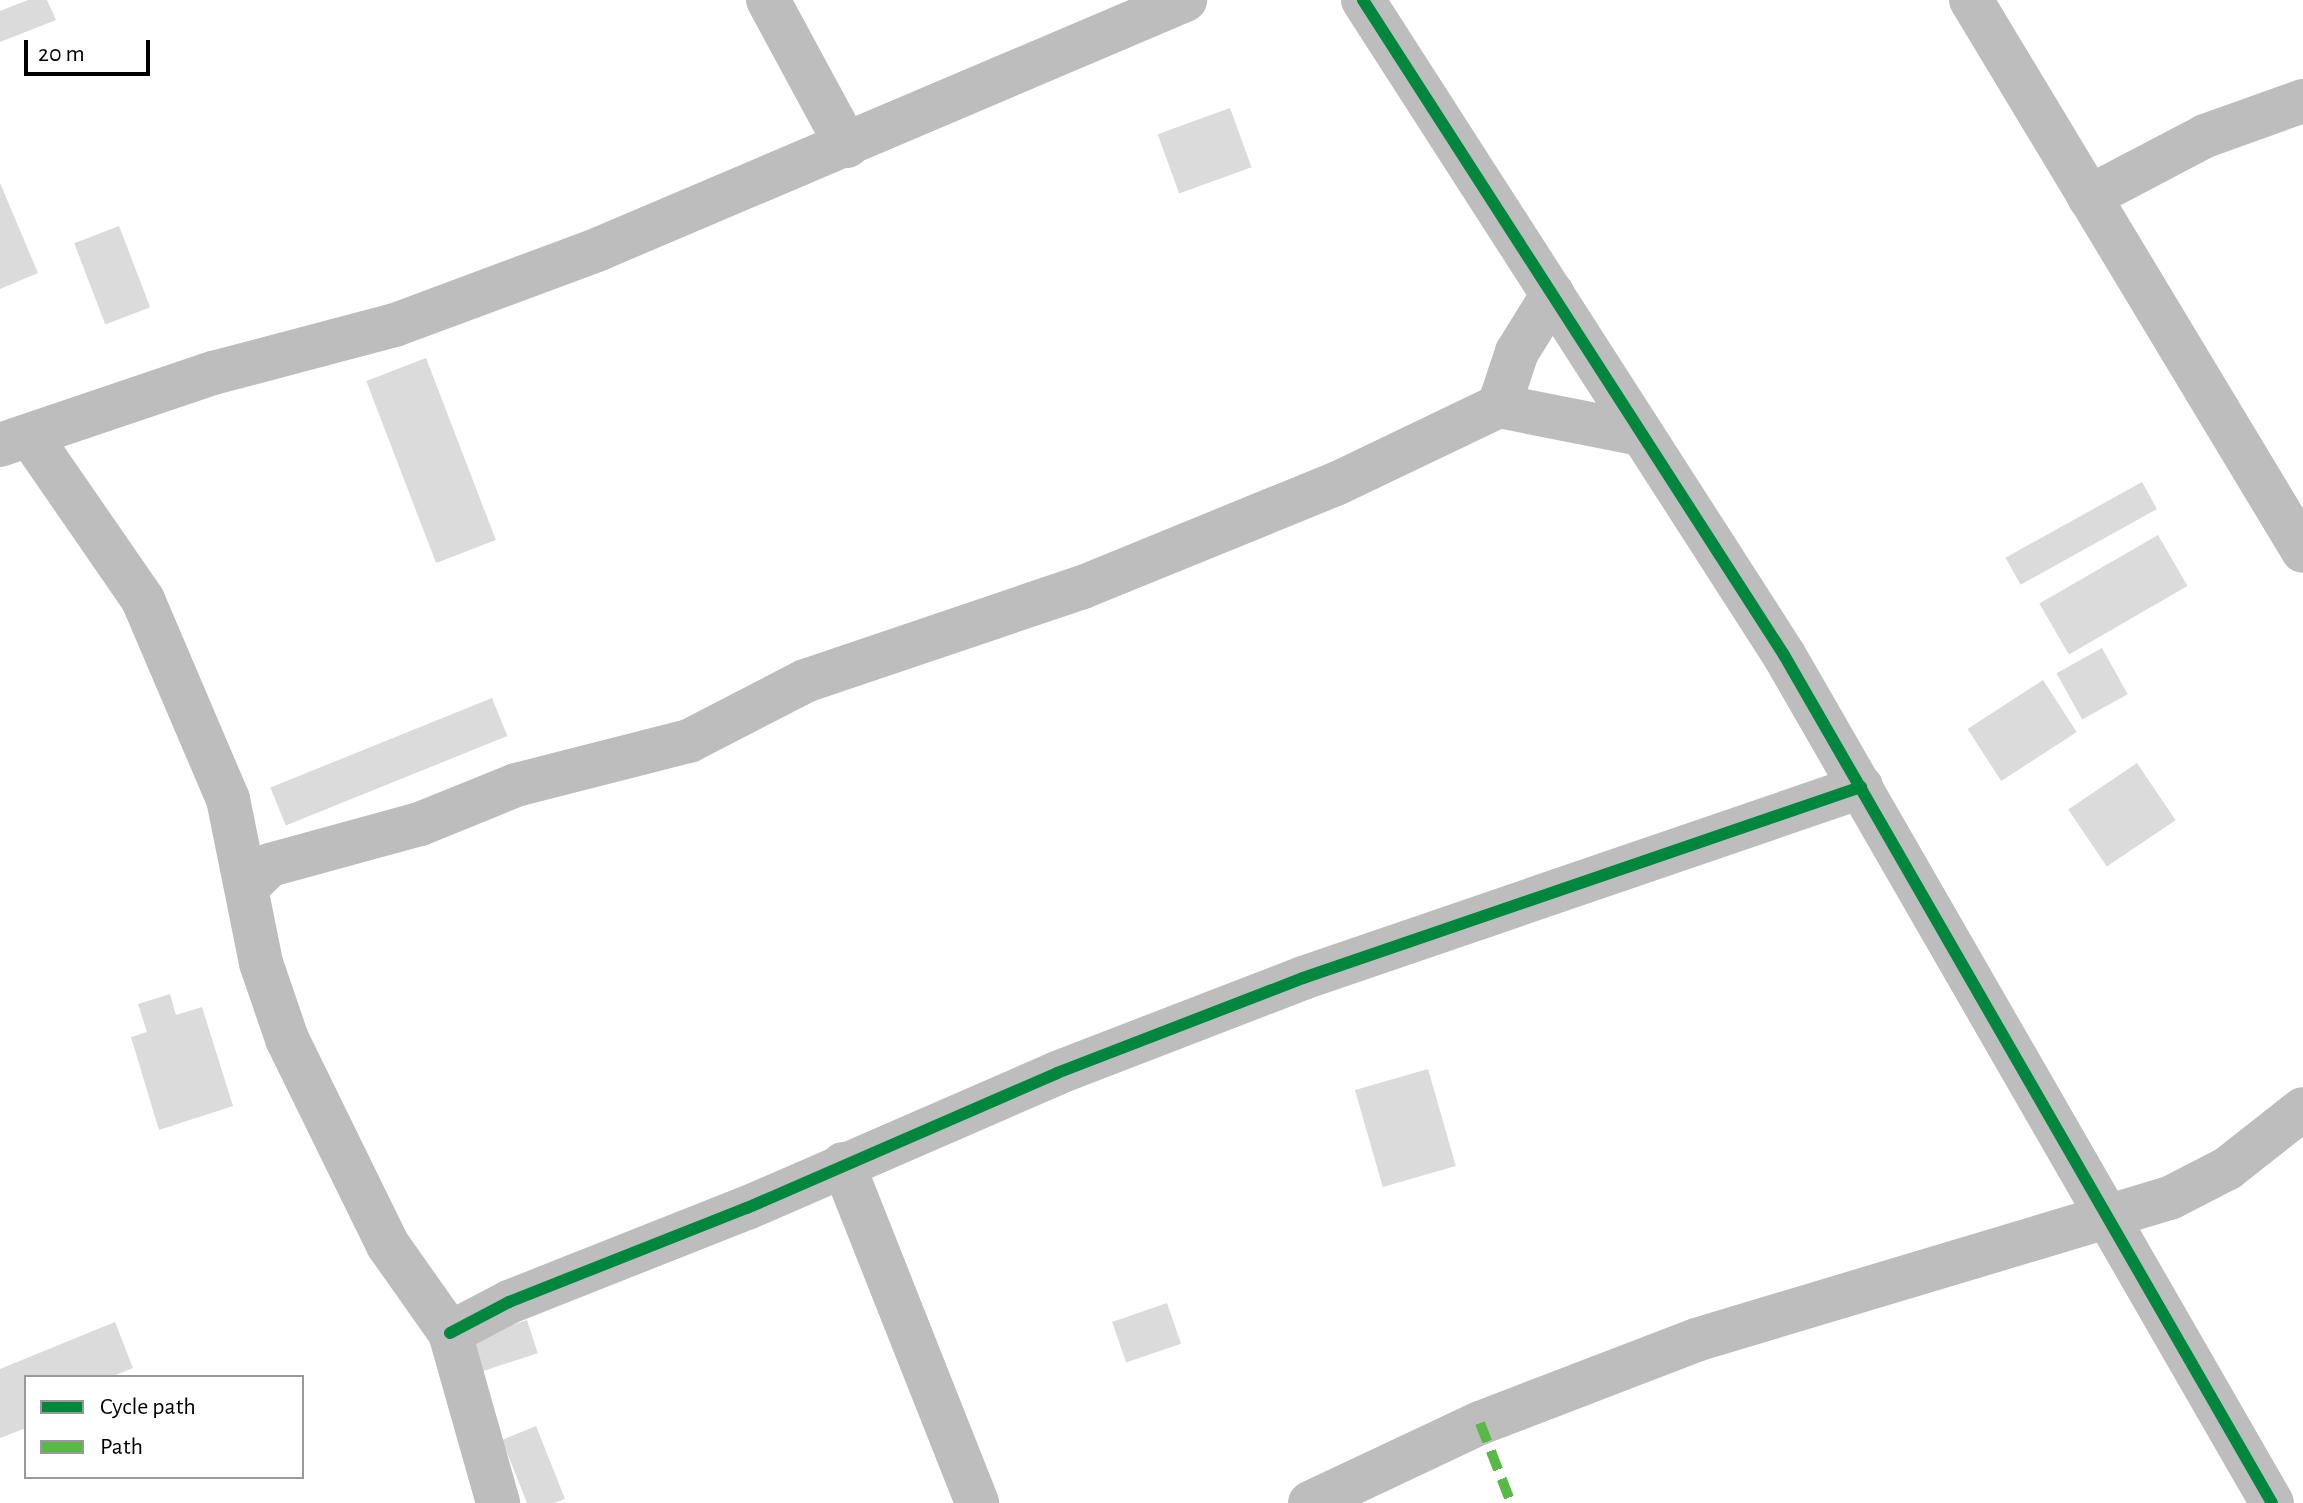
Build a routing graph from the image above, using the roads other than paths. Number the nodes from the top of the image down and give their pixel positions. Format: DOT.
graph roads {
  1 [pos="768,0"];
  2 [pos="1185,0"];
  3 [pos="1363,0"];
  4 [pos="1971,0"];
  5 [pos="2303,101"];
  6 [pos="847,146"];
  7 [pos="2089,197"];
  8 [pos="1553,294"];
  9 [pos="1499,406"];
  10 [pos="1641,434"];
  11 [pos="15,441"];
  12 [pos="2303,551"];
  13 [pos="1861,787"];
  14 [pos="248,886"];
  15 [pos="2303,1109"];
  16 [pos="843,1164"];
  17 [pos="2105,1216"];
  18 [pos="450,1333"];
  19 [pos="2262,1500"];
  20 [pos="498,1503"];
  21 [pos="977,1503"];
  22 [pos="1310,1503"];
  1 -- 6 [label="street"];
  2 -- 6 [label="street"];
  3 -- 8 [label="street"];
  4 -- 7 [label="street"];
  5 -- 7 [label="street"];
  6 -- 11 [label="street"];
  7 -- 12 [label="street"];
  8 -- 9 [label="street"];
  8 -- 10 [label="street"];
  9 -- 10 [label="street"];
  9 -- 14 [label="street"];
  10 -- 13 [label="street"];
  11 -- 14 [label="street"];
  13 -- 16 [label="street"];
  13 -- 17 [label="street"];
  14 -- 18 [label="street"];
  15 -- 17 [label="street"];
  16 -- 18 [label="street"];
  16 -- 21 [label="street"];
  17 -- 19 [label="street"];
  17 -- 22 [label="street"];
  18 -- 20 [label="street"];
}
